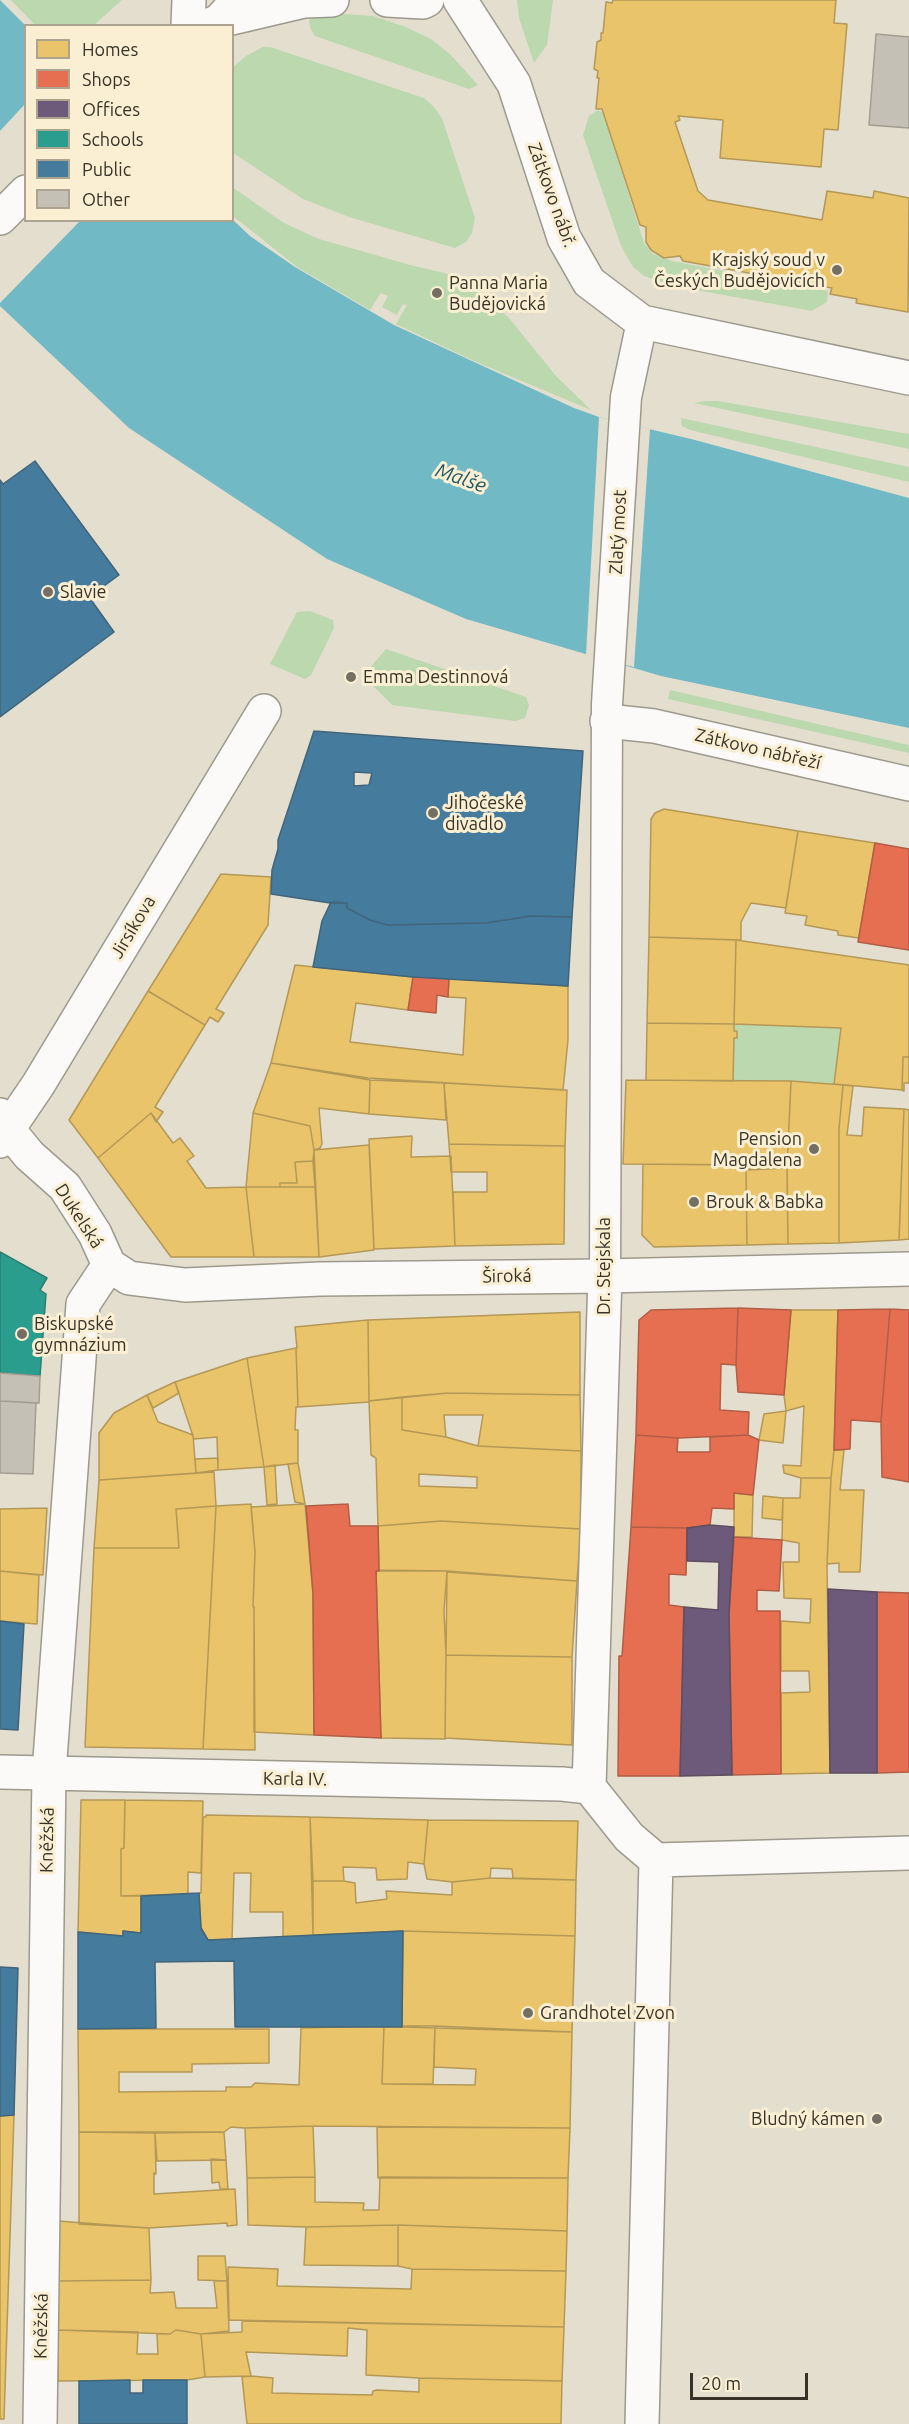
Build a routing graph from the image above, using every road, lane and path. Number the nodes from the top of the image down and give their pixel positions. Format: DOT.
graph roads {
  1 [pos="189,0"];
  2 [pos="332,0"];
  3 [pos="387,0"];
  4 [pos="427,0"];
  5 [pos="460,0"];
  6 [pos="213,18"];
  7 [pos="24,194"];
  8 [pos="0,218"];
  9 [pos="642,322"];
  10 [pos="909,378"];
  11 [pos="264,711"];
  12 [pos="607,733"];
  13 [pos="909,784"];
  14 [pos="2,1128"];
  15 [pos="109,1265"];
  16 [pos="909,1269"];
  17 [pos="605,1276"];
  18 [pos="0,1772"];
  19 [pos="49,1773"];
  20 [pos="589,1787"];
  21 [pos="909,1853"];
  22 [pos="656,1860"];
  23 [pos="40,2424"];
  24 [pos="642,2424"];
  1 -- 6 [label="street"];
  2 -- 6 [label="street"];
  3 -- 4 [label="street"];
  5 -- 9 [label="street, Zátkovo nábř."];
  7 -- 8 [label="street"];
  9 -- 10 [label="street, Zátkovo nábř."];
  9 -- 12 [label="street, Zlatý most"];
  11 -- 14 [label="street, Jirsíkova"];
  12 -- 13 [label="street, Zátkovo nábřeží"];
  12 -- 17 [label="street, Dr. Stejskala"];
  14 -- 15 [label="street, Dukelská"];
  15 -- 17 [label="street, Široká"];
  15 -- 19 [label="street, Kněžská"];
  16 -- 17 [label="street, Široká"];
  17 -- 20 [label="street, Dr. Stejskala"];
  18 -- 19 [label="street, Karla IV."];
  19 -- 20 [label="street, Karla IV."];
  19 -- 23 [label="street, Kněžská"];
  20 -- 22 [label="street"];
  21 -- 22 [label="street"];
  22 -- 24 [label="street"];
}
